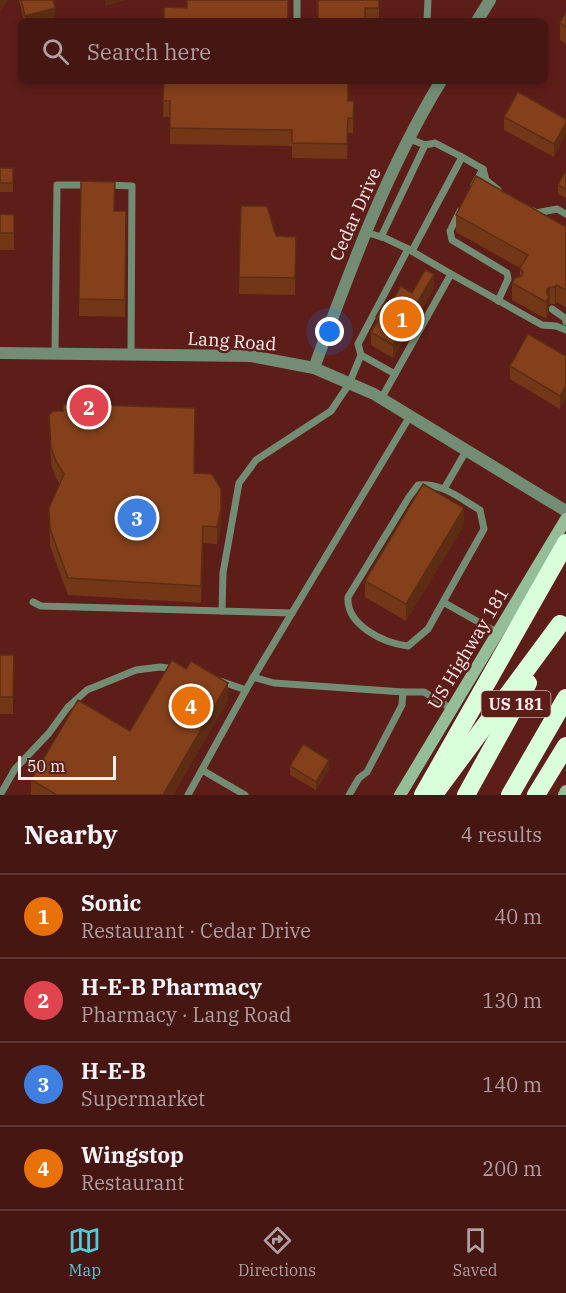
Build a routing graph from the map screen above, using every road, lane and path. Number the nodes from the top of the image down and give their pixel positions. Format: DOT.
graph roads {
  1 [pos="297,0"];
  2 [pos="428,0"];
  3 [pos="490,0"];
  4 [pos="297,18"];
  5 [pos="427,18"];
  6 [pos="479,18"];
  7 [pos="439,84"];
  8 [pos="410,139"];
  9 [pos="425,145"];
  10 [pos="462,157"];
  11 [pos="483,169"];
  12 [pos="472,190"];
  13 [pos="509,197"];
  14 [pos="466,200"];
  15 [pos="527,207"];
  16 [pos="566,214"];
  17 [pos="365,232"];
  18 [pos="381,237"];
  19 [pos="410,250"];
  20 [pos="451,274"];
  21 [pos="498,301"];
  22 [pos="552,309"];
  23 [pos="566,322"];
  24 [pos="566,330"];
  25 [pos="0,353"];
  26 [pos="55,354"];
  27 [pos="131,355"];
  28 [pos="361,355"];
  29 [pos="314,368"];
  30 [pos="395,374"];
  31 [pos="349,384"];
  32 [pos="381,399"];
  33 [pos="410,416"];
  34 [pos="466,450"];
  35 [pos="444,489"];
  36 [pos="566,511"];
  37 [pos="566,519"];
  38 [pos="566,543"];
  39 [pos="33,602"];
  40 [pos="442,602"];
  41 [pos="222,611"];
  42 [pos="292,613"];
  43 [pos="563,618"];
  44 [pos="498,633"];
  45 [pos="182,670"];
  46 [pos="254,677"];
  47 [pos="214,679"];
  48 [pos="246,690"];
  49 [pos="403,692"];
  50 [pos="566,698"];
  51 [pos="452,709"];
  52 [pos="566,746"];
  53 [pos="202,770"];
  54 [pos="566,790"];
  55 [pos="1,795"];
  56 [pos="188,795"];
  57 [pos="244,795"];
  58 [pos="349,795"];
  59 [pos="400,795"];
  60 [pos="423,795"];
  61 [pos="434,795"];
  62 [pos="466,795"];
  63 [pos="510,795"];
  64 [pos="536,795"];
  65 [pos="564,795"];
  1 -- 4 [label="lane"];
  2 -- 5 [label="lane"];
  3 -- 6 [label="street"];
  7 -- 8 [label="street, Cedar Drive"];
  8 -- 9 [label="lane"];
  8 -- 17 [label="street, Cedar Drive"];
  9 -- 10 [label="lane"];
  9 -- 18 [label="lane"];
  10 -- 11 [label="lane"];
  10 -- 19 [label="lane"];
  11 -- 12 [label="lane"];
  11 -- 13 [label="lane"];
  14 -- 21 [label="lane"];
  15 -- 16 [label="lane"];
  17 -- 18 [label="lane"];
  17 -- 29 [label="street, Cedar Drive"];
  18 -- 19 [label="lane"];
  19 -- 20 [label="lane"];
  19 -- 28 [label="lane"];
  20 -- 21 [label="lane"];
  20 -- 30 [label="lane"];
  21 -- 24 [label="lane"];
  22 -- 23 [label="lane"];
  25 -- 26 [label="street, Lang Road"];
  26 -- 27 [label="street, Lang Road"];
  26 -- 27 [label="lane"];
  27 -- 29 [label="street, Lang Road"];
  28 -- 30 [label="lane"];
  28 -- 31 [label="lane"];
  29 -- 31 [label="street, Lang Road"];
  30 -- 32 [label="lane"];
  31 -- 32 [label="street, Lang Road"];
  31 -- 41 [label="lane"];
  32 -- 33 [label="street, Lang Road"];
  33 -- 34 [label="street, Lang Road"];
  33 -- 42 [label="lane"];
  34 -- 35 [label="lane"];
  34 -- 36 [label="street, Lang Road"];
  35 -- 40 [label="lane"];
  35 -- 40 [label="lane"];
  37 -- 44 [label="main road, US Highway 181"];
  38 -- 60 [label="highway"];
  39 -- 41 [label="lane"];
  40 -- 44 [label="lane"];
  41 -- 42 [label="lane"];
  42 -- 46 [label="lane"];
  43 -- 61 [label="highway"];
  43 -- 62 [label="highway, US 181"];
  44 -- 51 [label="main road, US Highway 181"];
  45 -- 55 [label="lane"];
  46 -- 48 [label="lane"];
  46 -- 49 [label="lane"];
  47 -- 48 [label="lane"];
  48 -- 53 [label="lane"];
  49 -- 51 [label="lane"];
  49 -- 58 [label="lane"];
  50 -- 63 [label="highway, US 181"];
  51 -- 59 [label="main road, US Highway 181"];
  52 -- 64 [label="highway"];
  53 -- 56 [label="lane"];
  53 -- 57 [label="lane"];
  54 -- 65 [label="main road"];
}
